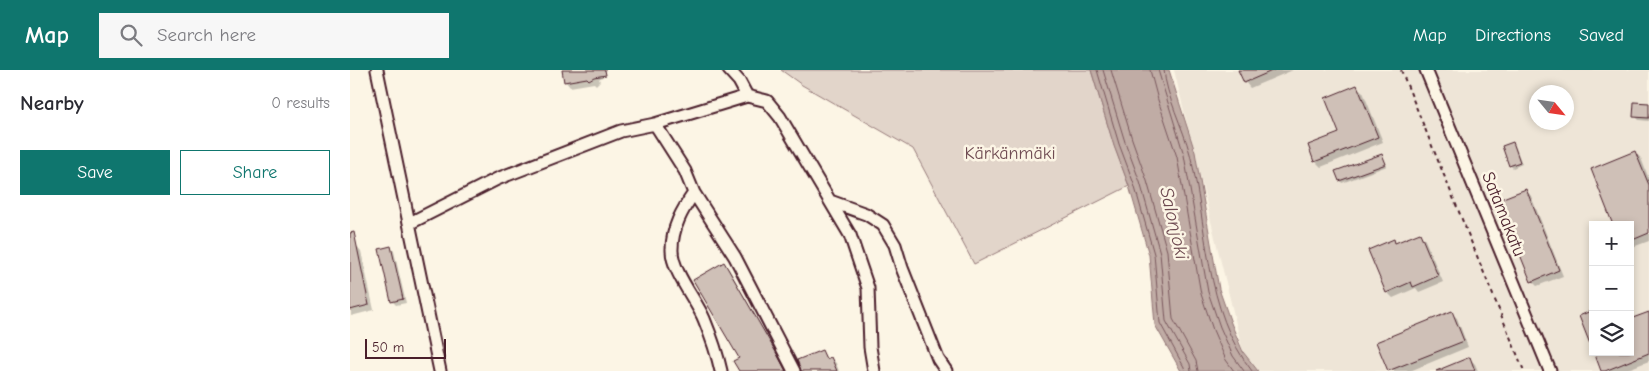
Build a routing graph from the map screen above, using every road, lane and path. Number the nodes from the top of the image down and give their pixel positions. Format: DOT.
graph roads {
  1 [pos="377,70"];
  2 [pos="729,70"];
  3 [pos="1400,70"];
  4 [pos="1426,70"];
  5 [pos="747,96"];
  6 [pos="655,124"];
  7 [pos="694,193"];
  8 [pos="830,201"];
  9 [pos="410,223"];
  10 [pos="440,371"];
  11 [pos="721,371"];
  12 [pos="794,371"];
  13 [pos="874,371"];
  14 [pos="946,371"];
  15 [pos="1524,371"];
  16 [pos="1550,371"];
  1 -- 9 [label="street"];
  2 -- 5 [label="street"];
  3 -- 15 [label="path"];
  4 -- 16 [label="street, Satamakatu"];
  5 -- 6 [label="street"];
  5 -- 8 [label="street"];
  6 -- 7 [label="street"];
  6 -- 9 [label="street"];
  7 -- 11 [label="street"];
  7 -- 12 [label="street"];
  8 -- 13 [label="street"];
  8 -- 14 [label="street"];
  9 -- 10 [label="street"];
}
